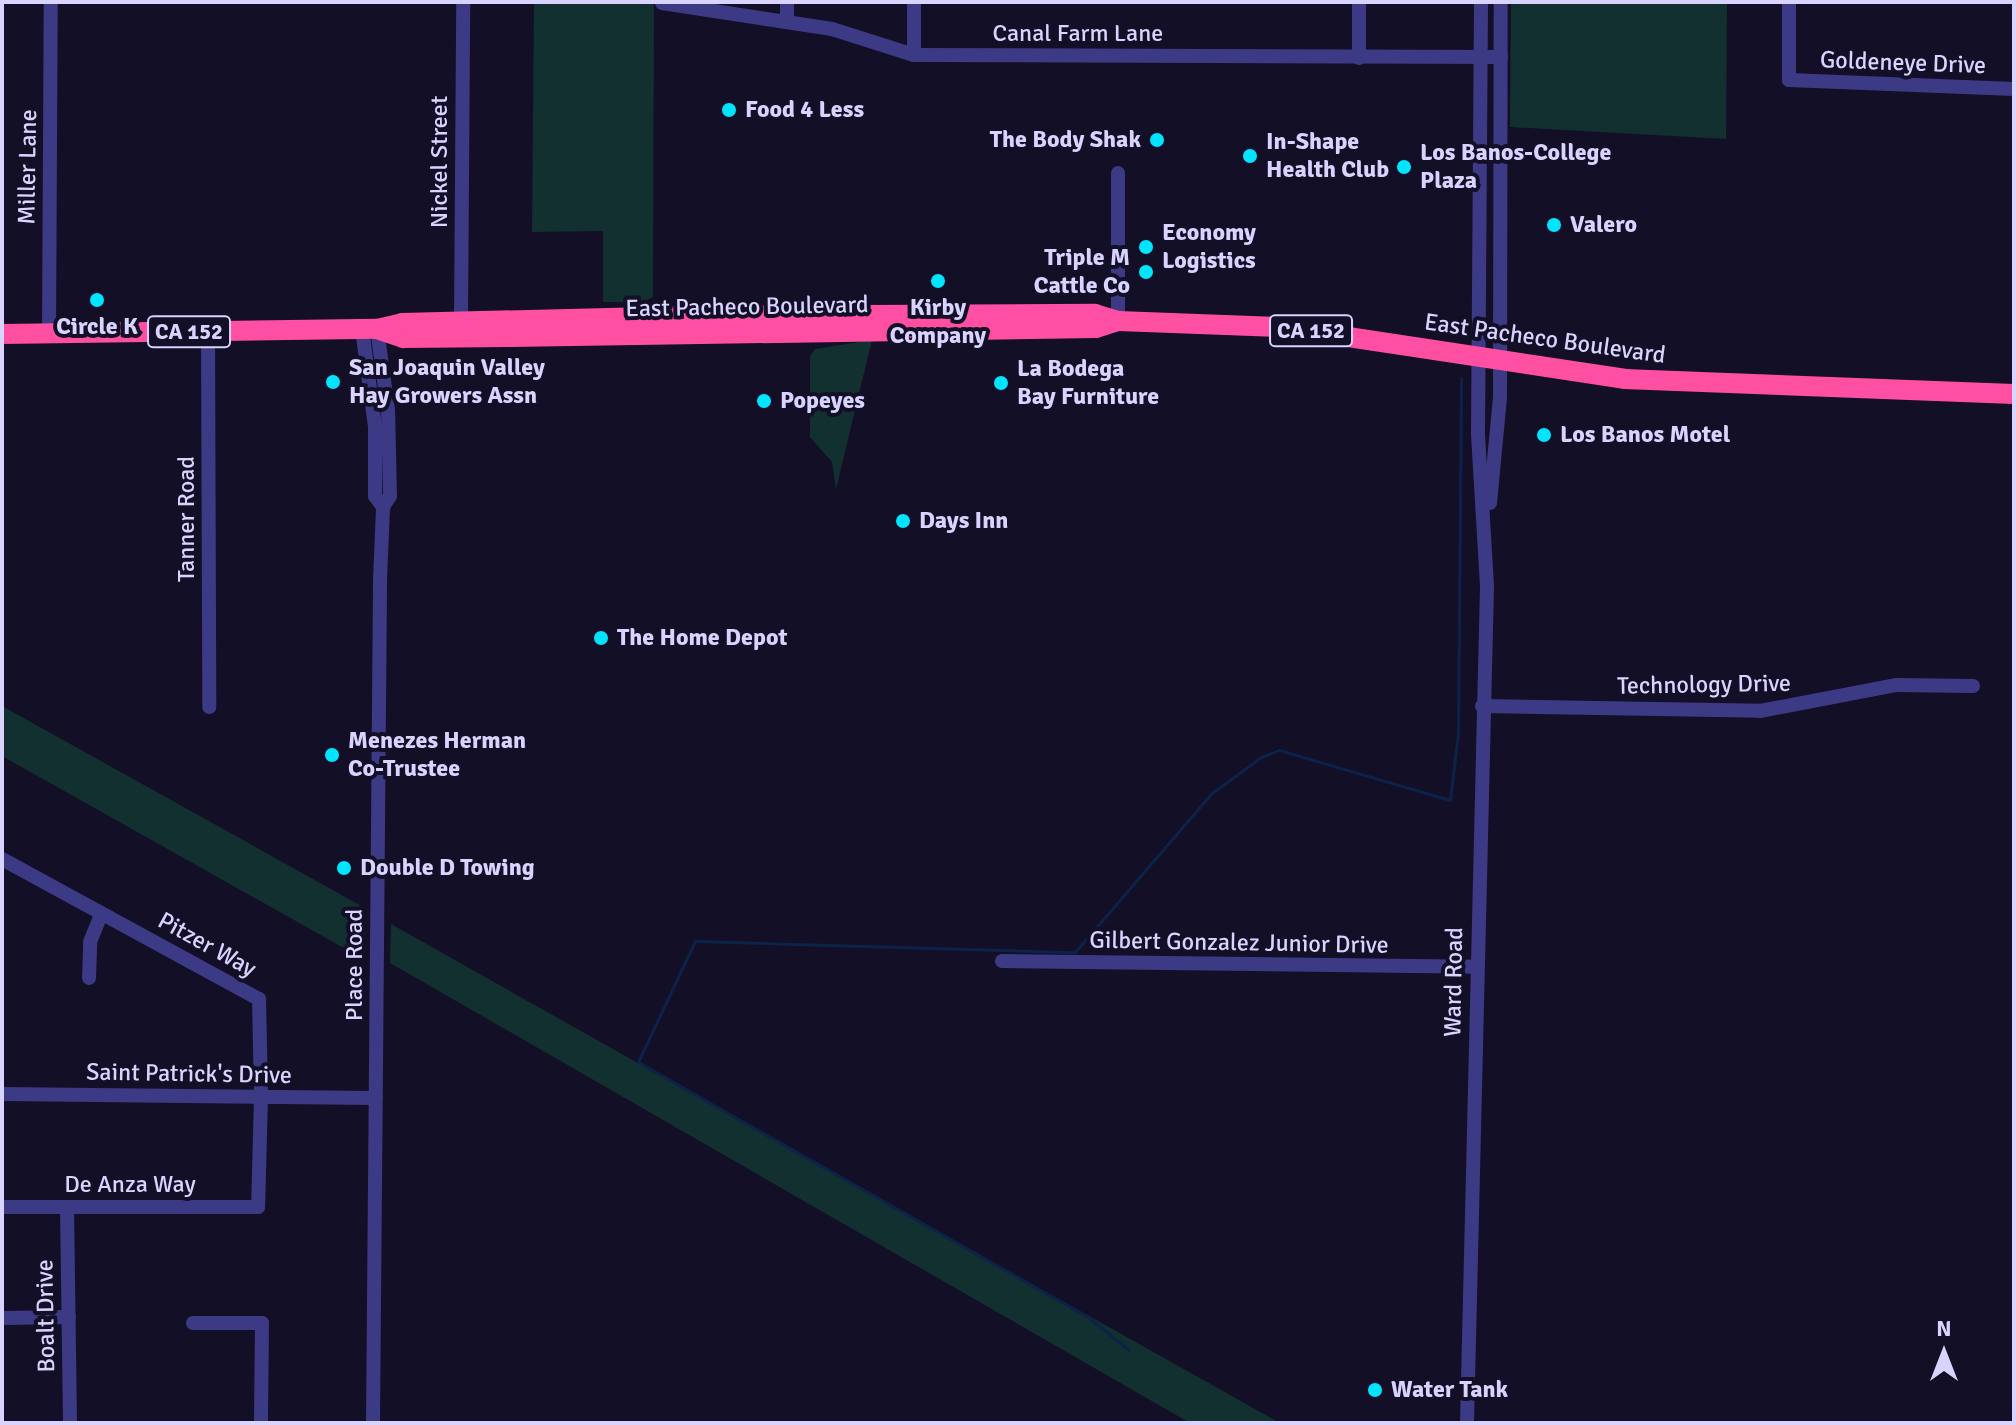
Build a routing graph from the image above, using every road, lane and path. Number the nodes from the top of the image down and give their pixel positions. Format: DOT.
graph roads {
  1 [pos="51,2"];
  2 [pos="463,2"];
  3 [pos="787,2"];
  4 [pos="914,2"];
  5 [pos="1359,2"];
  6 [pos="1481,2"];
  7 [pos="1501,2"];
  8 [pos="1789,2"];
  9 [pos="662,3"];
  10 [pos="787,22"];
  11 [pos="914,55"];
  12 [pos="1480,57"];
  13 [pos="1501,57"];
  14 [pos="1359,58"];
  15 [pos="2014,89"];
  16 [pos="1118,173"];
  17 [pos="1118,321"];
  18 [pos="461,322"];
  19 [pos="369,329"];
  20 [pos="208,332"];
  21 [pos="49,333"];
  22 [pos="2,334"];
  23 [pos="1478,358"];
  24 [pos="1501,362"];
  25 [pos="2014,394"];
  26 [pos="1487,543"];
  27 [pos="1973,686"];
  28 [pos="1482,706"];
  29 [pos="209,707"];
  30 [pos="2,859"];
  31 [pos="102,913"];
  32 [pos="1002,961"];
  33 [pos="1476,967"];
  34 [pos="89,978"];
  35 [pos="2,1094"];
  36 [pos="261,1096"];
  37 [pos="376,1098"];
  38 [pos="2,1207"];
  39 [pos="67,1207"];
  40 [pos="258,1207"];
  41 [pos="69,1317"];
  42 [pos="2,1318"];
  43 [pos="193,1323"];
  44 [pos="70,1423"];
  45 [pos="261,1423"];
  46 [pos="373,1423"];
  47 [pos="1467,1423"];
  1 -- 21 [label="street, Miller Lane"];
  2 -- 18 [label="street, Nickel Street"];
  3 -- 10 [label="street"];
  4 -- 11 [label="street"];
  5 -- 14 [label="street"];
  6 -- 12 [label="street, Ward Road"];
  7 -- 13 [label="street, Ward Road"];
  8 -- 15 [label="street, Goldeneye Drive"];
  9 -- 10 [label="street, Canal Farm Lane"];
  10 -- 11 [label="street, Canal Farm Lane"];
  11 -- 14 [label="street, Canal Farm Lane"];
  12 -- 13 [label="street, Canal Farm Lane"];
  12 -- 14 [label="street, Canal Farm Lane"];
  12 -- 23 [label="street, Ward Road"];
  13 -- 24 [label="street, Ward Road"];
  16 -- 17 [label="street"];
  17 -- 18 [label="highway, East Pacheco Boulevard / CA 152"];
  17 -- 19 [label="highway, East Pacheco Boulevard / CA 152"];
  17 -- 23 [label="highway, East Pacheco Boulevard / CA 152"];
  18 -- 19 [label="highway, East Pacheco Boulevard / CA 152"];
  19 -- 20 [label="highway, East Pacheco Boulevard / CA 152"];
  19 -- 37 [label="street, Place Road"];
  20 -- 21 [label="highway, East Pacheco Boulevard / CA 152"];
  20 -- 29 [label="street, Tanner Road"];
  21 -- 22 [label="highway, East Pacheco Boulevard / CA 152"];
  23 -- 24 [label="highway, East Pacheco Boulevard / CA 152"];
  23 -- 26 [label="street, Ward Road"];
  24 -- 25 [label="highway, East Pacheco Boulevard / CA 152"];
  24 -- 26 [label="street, Ward Road"];
  26 -- 28 [label="street, Ward Road"];
  27 -- 28 [label="street, Technology Drive"];
  28 -- 33 [label="street, Ward Road"];
  30 -- 31 [label="street, Pitzer Way"];
  31 -- 34 [label="street"];
  31 -- 36 [label="street, Pitzer Way"];
  32 -- 33 [label="street, Gilbert Gonzalez Junior Drive"];
  33 -- 47 [label="street, Ward Road"];
  35 -- 36 [label="street, Saint Patrick's Drive"];
  36 -- 37 [label="street, Saint Patrick's Drive"];
  36 -- 40 [label="street, Pitzer Way"];
  37 -- 46 [label="street, Place Road"];
  38 -- 39 [label="street, De Anza Way"];
  39 -- 40 [label="street, De Anza Way"];
  39 -- 41 [label="street, Boalt Drive"];
  41 -- 42 [label="street"];
  41 -- 44 [label="street, Boalt Drive"];
  43 -- 45 [label="street"];
}
